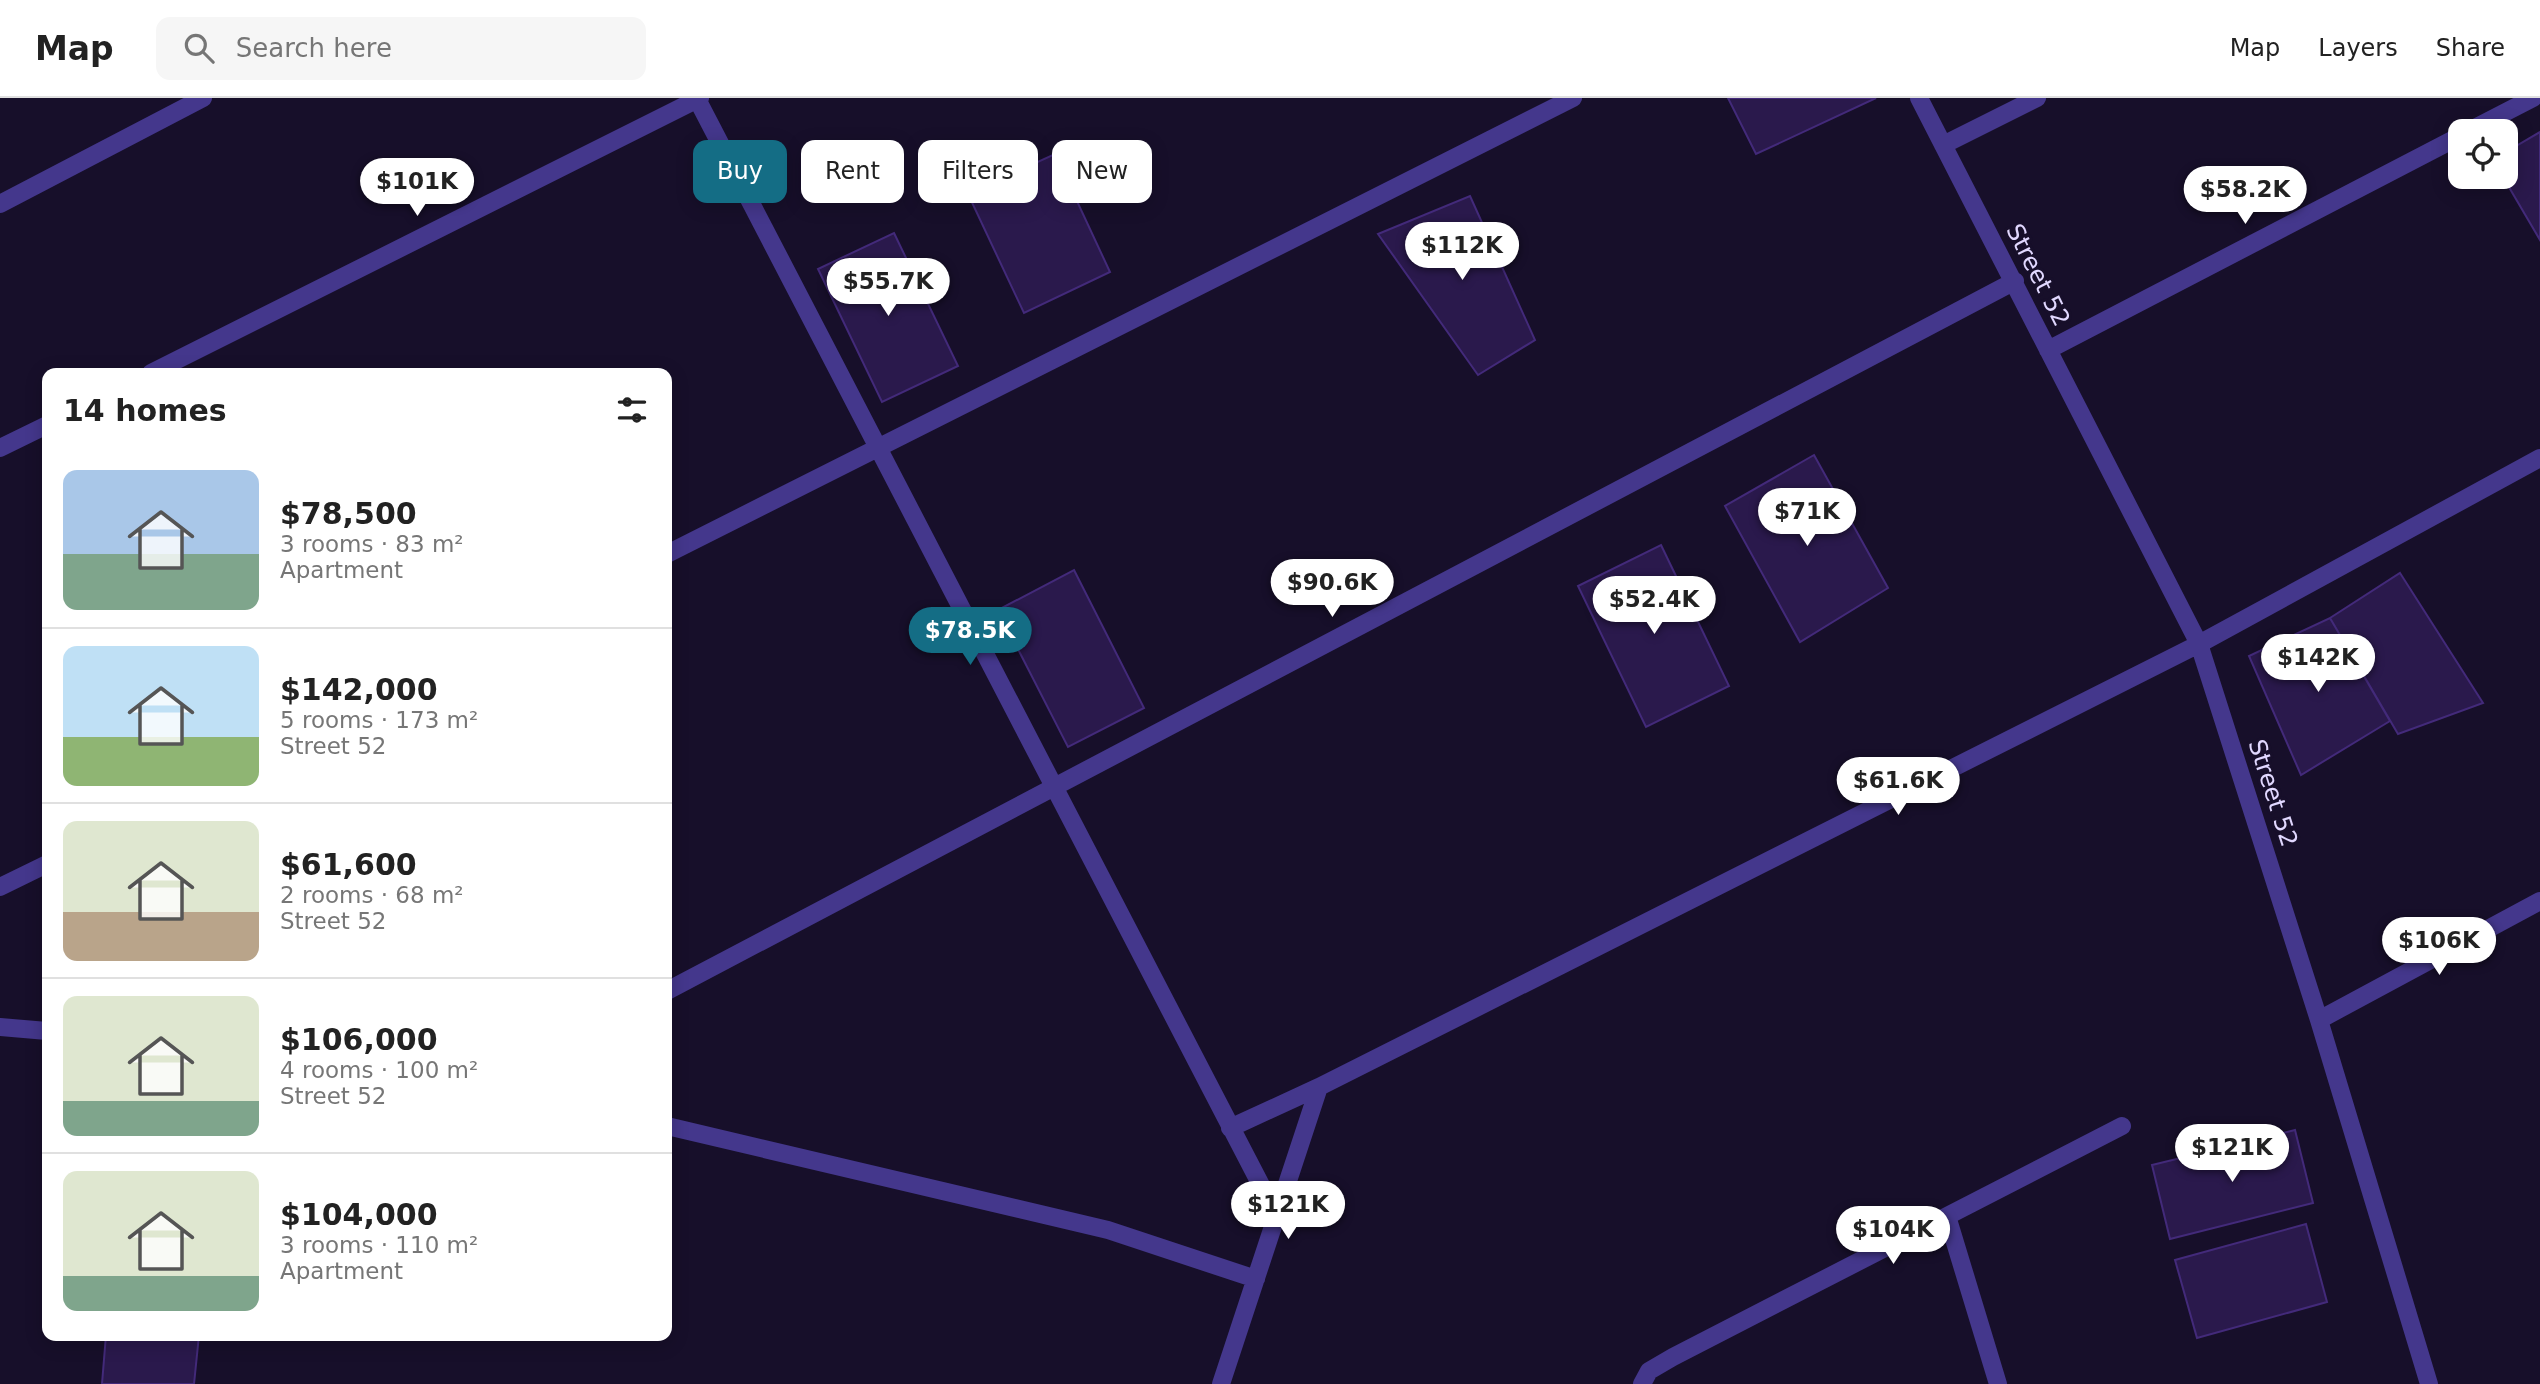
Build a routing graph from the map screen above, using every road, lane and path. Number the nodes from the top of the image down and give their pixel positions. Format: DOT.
graph roads {
  1 [pos="203,98"];
  2 [pos="1573,98"];
  3 [pos="1919,98"];
  4 [pos="2037,98"];
  5 [pos="2533,98"];
  6 [pos="699,99"];
  7 [pos="2492,119"];
  8 [pos="2448,142"];
  9 [pos="1943,145"];
  10 [pos="0,204"];
  11 [pos="2015,281"];
  12 [pos="2048,350"];
  13 [pos="161,368"];
  14 [pos="42,427"];
  15 [pos="0,448"];
  16 [pos="878,448"];
  17 [pos="2540,458"];
  18 [pos="672,551"];
  19 [pos="2199,644"];
  20 [pos="1054,787"];
  21 [pos="42,866"];
  22 [pos="0,887"];
  23 [pos="2540,901"];
  24 [pos="672,988"];
  25 [pos="2319,1020"];
  26 [pos="0,1027"];
  27 [pos="42,1031"];
  28 [pos="1319,1087"];
  29 [pos="2122,1126"];
  30 [pos="672,1127"];
  31 [pos="1230,1128"];
  32 [pos="1276,1216"];
  33 [pos="1947,1216"];
  34 [pos="1256,1279"];
  35 [pos="1221,1384"];
  36 [pos="1642,1384"];
  37 [pos="1998,1384"];
  38 [pos="2429,1384"];
  1 -- 10 [label="street"];
  2 -- 16 [label="street"];
  3 -- 9 [label="street, Street 52"];
  4 -- 9 [label="street"];
  5 -- 7 [label="street"];
  6 -- 13 [label="street"];
  6 -- 16 [label="street"];
  8 -- 12 [label="street"];
  9 -- 11 [label="street, Street 52"];
  11 -- 12 [label="street, Street 52"];
  11 -- 20 [label="street"];
  12 -- 19 [label="street, Street 52"];
  14 -- 15 [label="street"];
  16 -- 18 [label="street"];
  16 -- 20 [label="street"];
  17 -- 19 [label="street"];
  19 -- 25 [label="street, Street 52"];
  19 -- 28 [label="street"];
  20 -- 24 [label="street"];
  20 -- 31 [label="street"];
  21 -- 22 [label="street"];
  23 -- 25 [label="street"];
  25 -- 38 [label="street, Street 52"];
  26 -- 27 [label="street"];
  28 -- 31 [label="street"];
  28 -- 32 [label="street"];
  29 -- 33 [label="street"];
  30 -- 34 [label="street"];
  31 -- 32 [label="street"];
  32 -- 34 [label="street"];
  33 -- 36 [label="street"];
  33 -- 37 [label="street"];
  34 -- 35 [label="street"];
}
